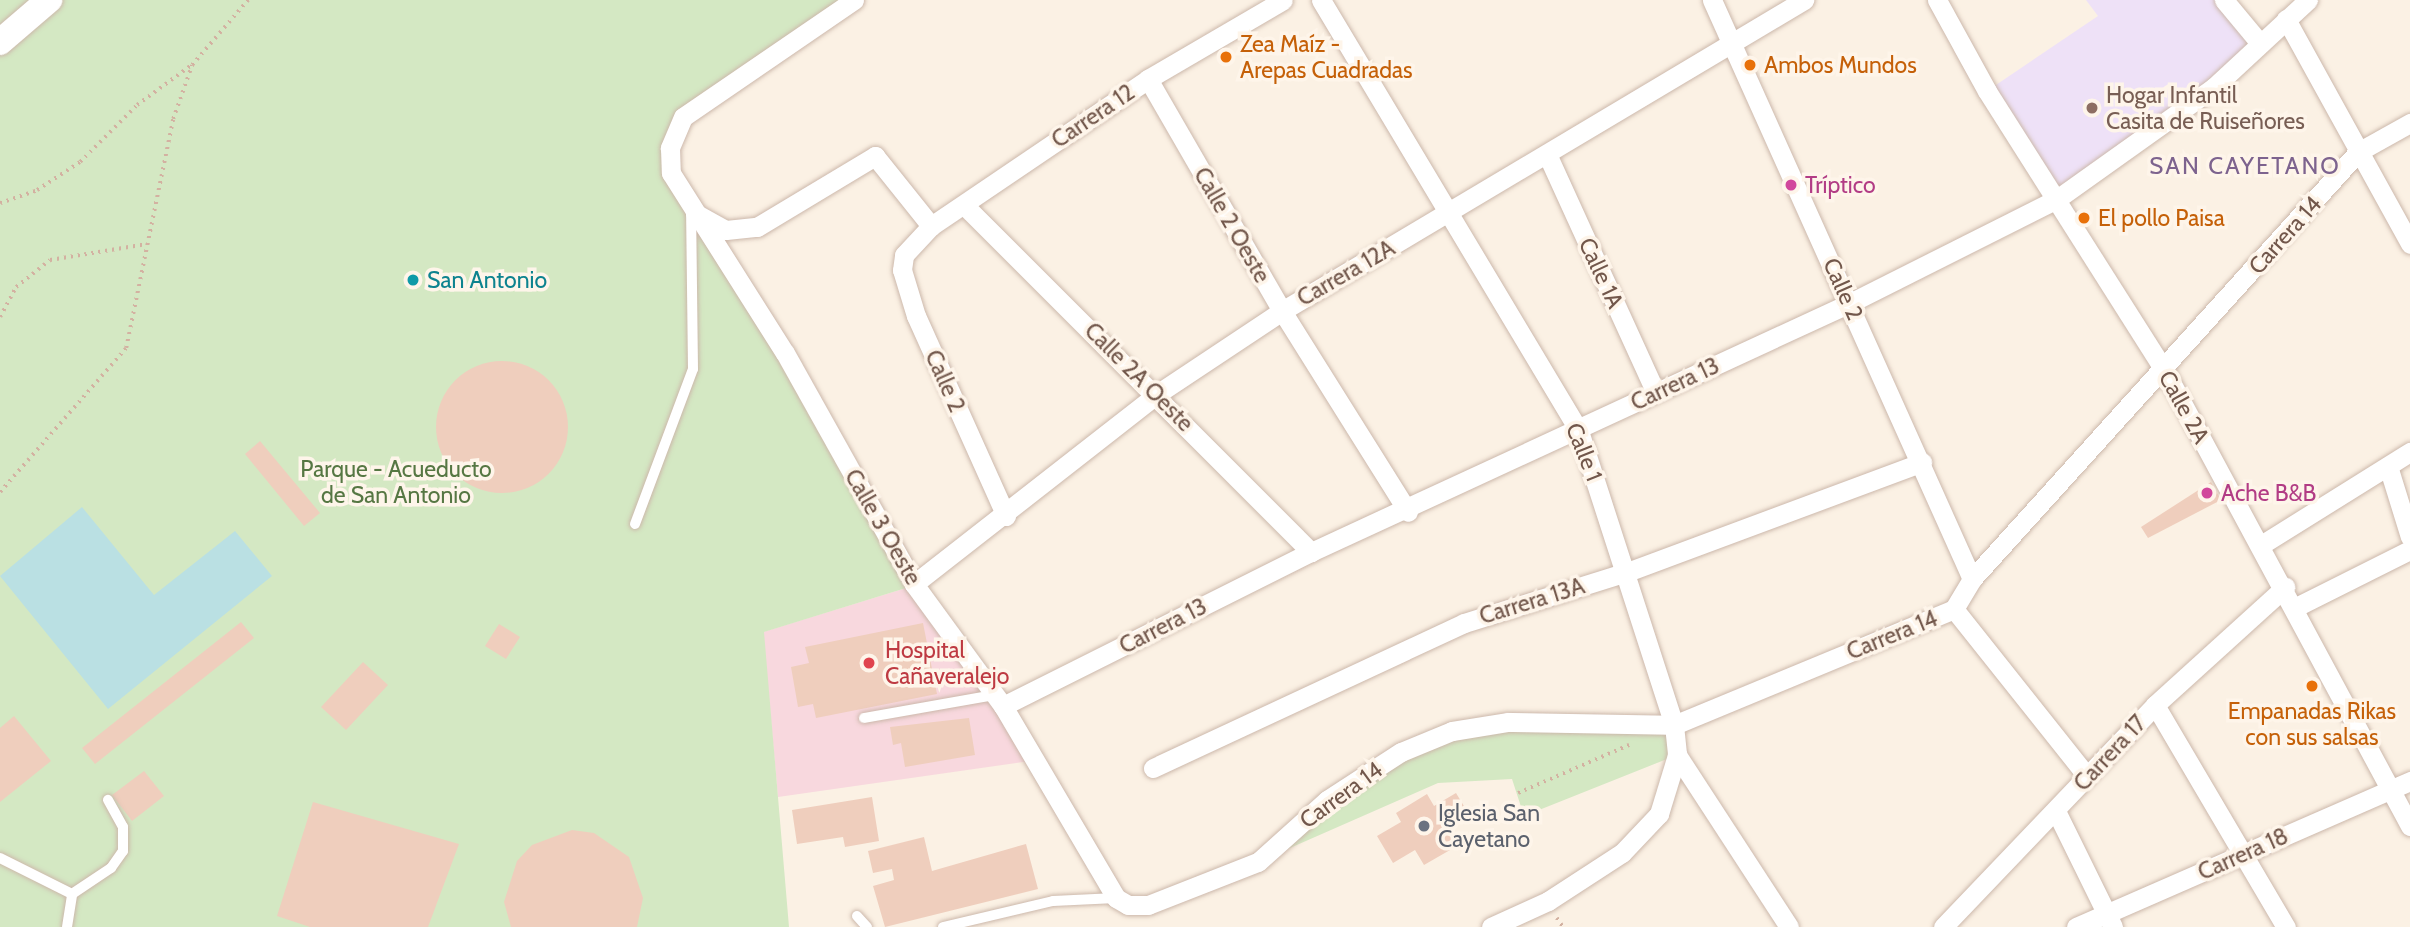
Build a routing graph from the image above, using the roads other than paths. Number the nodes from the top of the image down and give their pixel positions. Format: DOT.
graph roads {
  1 [pos="49,0"];
  2 [pos="853,0"];
  3 [pos="1283,0"];
  4 [pos="1321,0"];
  5 [pos="1712,0"];
  6 [pos="1804,0"];
  7 [pos="1937,0"];
  8 [pos="2224,0"];
  9 [pos="2308,0"];
  10 [pos="2286,19"];
  11 [pos="0,42"];
  12 [pos="1732,43"];
  13 [pos="2259,43"];
  14 [pos="1148,79"];
  15 [pos="2410,123"];
  16 [pos="2358,152"];
  17 [pos="1547,154"];
  18 [pos="2057,200"];
  19 [pos="964,205"];
  20 [pos="691,211"];
  21 [pos="1447,214"];
  22 [pos="931,226"];
  23 [pos="911,244"];
  24 [pos="2410,244"];
  25 [pos="1850,303"];
  26 [pos="1282,311"];
  27 [pos="2165,370"];
  28 [pos="1655,391"];
  29 [pos="1157,394"];
  30 [pos="1578,431"];
  31 [pos="2410,452"];
  32 [pos="1922,462"];
  33 [pos="2388,466"];
  34 [pos="1408,512"];
  35 [pos="1006,516"];
  36 [pos="635,524"];
  37 [pos="2410,537"];
  38 [pos="2261,545"];
  39 [pos="2410,550"];
  40 [pos="1311,552"];
  41 [pos="1627,572"];
  42 [pos="1972,579"];
  43 [pos="914,584"];
  44 [pos="2285,587"];
  45 [pos="2294,608"];
  46 [pos="1954,609"];
  47 [pos="999,701"];
  48 [pos="2155,705"];
  49 [pos="864,718"];
  50 [pos="1674,725"];
  51 [pos="1677,755"];
  52 [pos="1153,768"];
  53 [pos="2086,775"];
  54 [pos="2410,781"];
  55 [pos="2390,790"];
  56 [pos="108,800"];
  57 [pos="2056,811"];
  58 [pos="2410,826"];
  59 [pos="2243,855"];
  60 [pos="0,858"];
  61 [pos="72,894"];
  62 [pos="1116,898"];
  63 [pos="858,916"];
  64 [pos="2110,920"];
  65 [pos="66,927"];
  66 [pos="867,927"];
  67 [pos="943,927"];
  68 [pos="1491,927"];
  69 [pos="1789,927"];
  70 [pos="1943,927"];
  71 [pos="2076,927"];
  72 [pos="2286,927"];
  1 -- 11 [label="main road"];
  2 -- 20 [label="street, Calle 3 Oeste"];
  3 -- 14 [label="street, Carrera 12"];
  4 -- 21 [label="street, Calle 1"];
  5 -- 12 [label="street, Calle 2"];
  6 -- 12 [label="street, Carrera 12A"];
  7 -- 18 [label="street, Calle 2A"];
  8 -- 13 [label="street"];
  9 -- 10 [label="street, Carrera 13"];
  10 -- 13 [label="street, Carrera 13"];
  10 -- 16 [label="street"];
  12 -- 17 [label="street, Carrera 12A"];
  12 -- 25 [label="street, Calle 2"];
  13 -- 18 [label="street, Carrera 13"];
  14 -- 19 [label="street, Carrera 12"];
  14 -- 26 [label="street, Calle 2 Oeste"];
  15 -- 16 [label="street, Carrera 14"];
  16 -- 24 [label="street"];
  16 -- 27 [label="street, Carrera 14"];
  17 -- 21 [label="street, Carrera 12A"];
  17 -- 28 [label="street, Calle 1A"];
  18 -- 25 [label="street, Carrera 13"];
  18 -- 27 [label="street, Calle 2A"];
  19 -- 22 [label="street, Carrera 12"];
  19 -- 29 [label="street, Calle 2A Oeste"];
  20 -- 22 [label="street"];
  20 -- 36 [label="lane"];
  20 -- 43 [label="street, Calle 3 Oeste"];
  21 -- 26 [label="street, Carrera 12A"];
  21 -- 30 [label="street, Calle 1"];
  22 -- 23 [label="street, Carrera 12"];
  23 -- 35 [label="street, Calle 2"];
  25 -- 28 [label="street, Carrera 13"];
  25 -- 32 [label="street, Calle 2"];
  26 -- 29 [label="street, Carrera 12A"];
  26 -- 34 [label="street, Calle 2 Oeste"];
  27 -- 38 [label="street, Calle 2A"];
  27 -- 42 [label="street, Carrera 14"];
  28 -- 30 [label="street, Carrera 13"];
  29 -- 35 [label="street, Carrera 12A"];
  29 -- 40 [label="street, Calle 2A Oeste"];
  30 -- 34 [label="street, Carrera 13"];
  30 -- 41 [label="street, Calle 1"];
  31 -- 33 [label="street"];
  32 -- 41 [label="street, Carrera 13A"];
  32 -- 42 [label="street, Calle 2"];
  33 -- 37 [label="street"];
  33 -- 38 [label="street"];
  34 -- 40 [label="street, Carrera 13"];
  35 -- 43 [label="street, Carrera 12A"];
  38 -- 44 [label="street, Calle 2A"];
  39 -- 45 [label="street"];
  40 -- 47 [label="street, Carrera 13"];
  41 -- 50 [label="street, Calle 1"];
  41 -- 52 [label="street, Carrera 13A"];
  42 -- 46 [label="street, Carrera 14"];
  43 -- 47 [label="street, Calle 3 Oeste"];
  44 -- 45 [label="street, Calle 2A"];
  44 -- 48 [label="street, Carrera 17"];
  45 -- 55 [label="street, Calle 2A"];
  46 -- 50 [label="street, Carrera 14"];
  46 -- 53 [label="street"];
  47 -- 49 [label="lane"];
  47 -- 62 [label="street, Calle 3 Oeste"];
  48 -- 53 [label="street, Carrera 17"];
  48 -- 59 [label="street"];
  50 -- 51 [label="street, Calle 1"];
  50 -- 62 [label="street, Carrera 14"];
  51 -- 68 [label="street"];
  51 -- 69 [label="street, Calle 1"];
  53 -- 57 [label="street, Carrera 17"];
  54 -- 55 [label="street, Carrera 18"];
  55 -- 58 [label="street, Calle 2A"];
  55 -- 59 [label="street, Carrera 18"];
  56 -- 61 [label="lane"];
  57 -- 64 [label="street"];
  57 -- 70 [label="street, Carrera 17"];
  59 -- 64 [label="street, Carrera 18"];
  59 -- 72 [label="street"];
  60 -- 61 [label="lane"];
  61 -- 65 [label="lane"];
  62 -- 67 [label="lane"];
  63 -- 66 [label="lane"];
  64 -- 71 [label="street, Carrera 18"];
}
